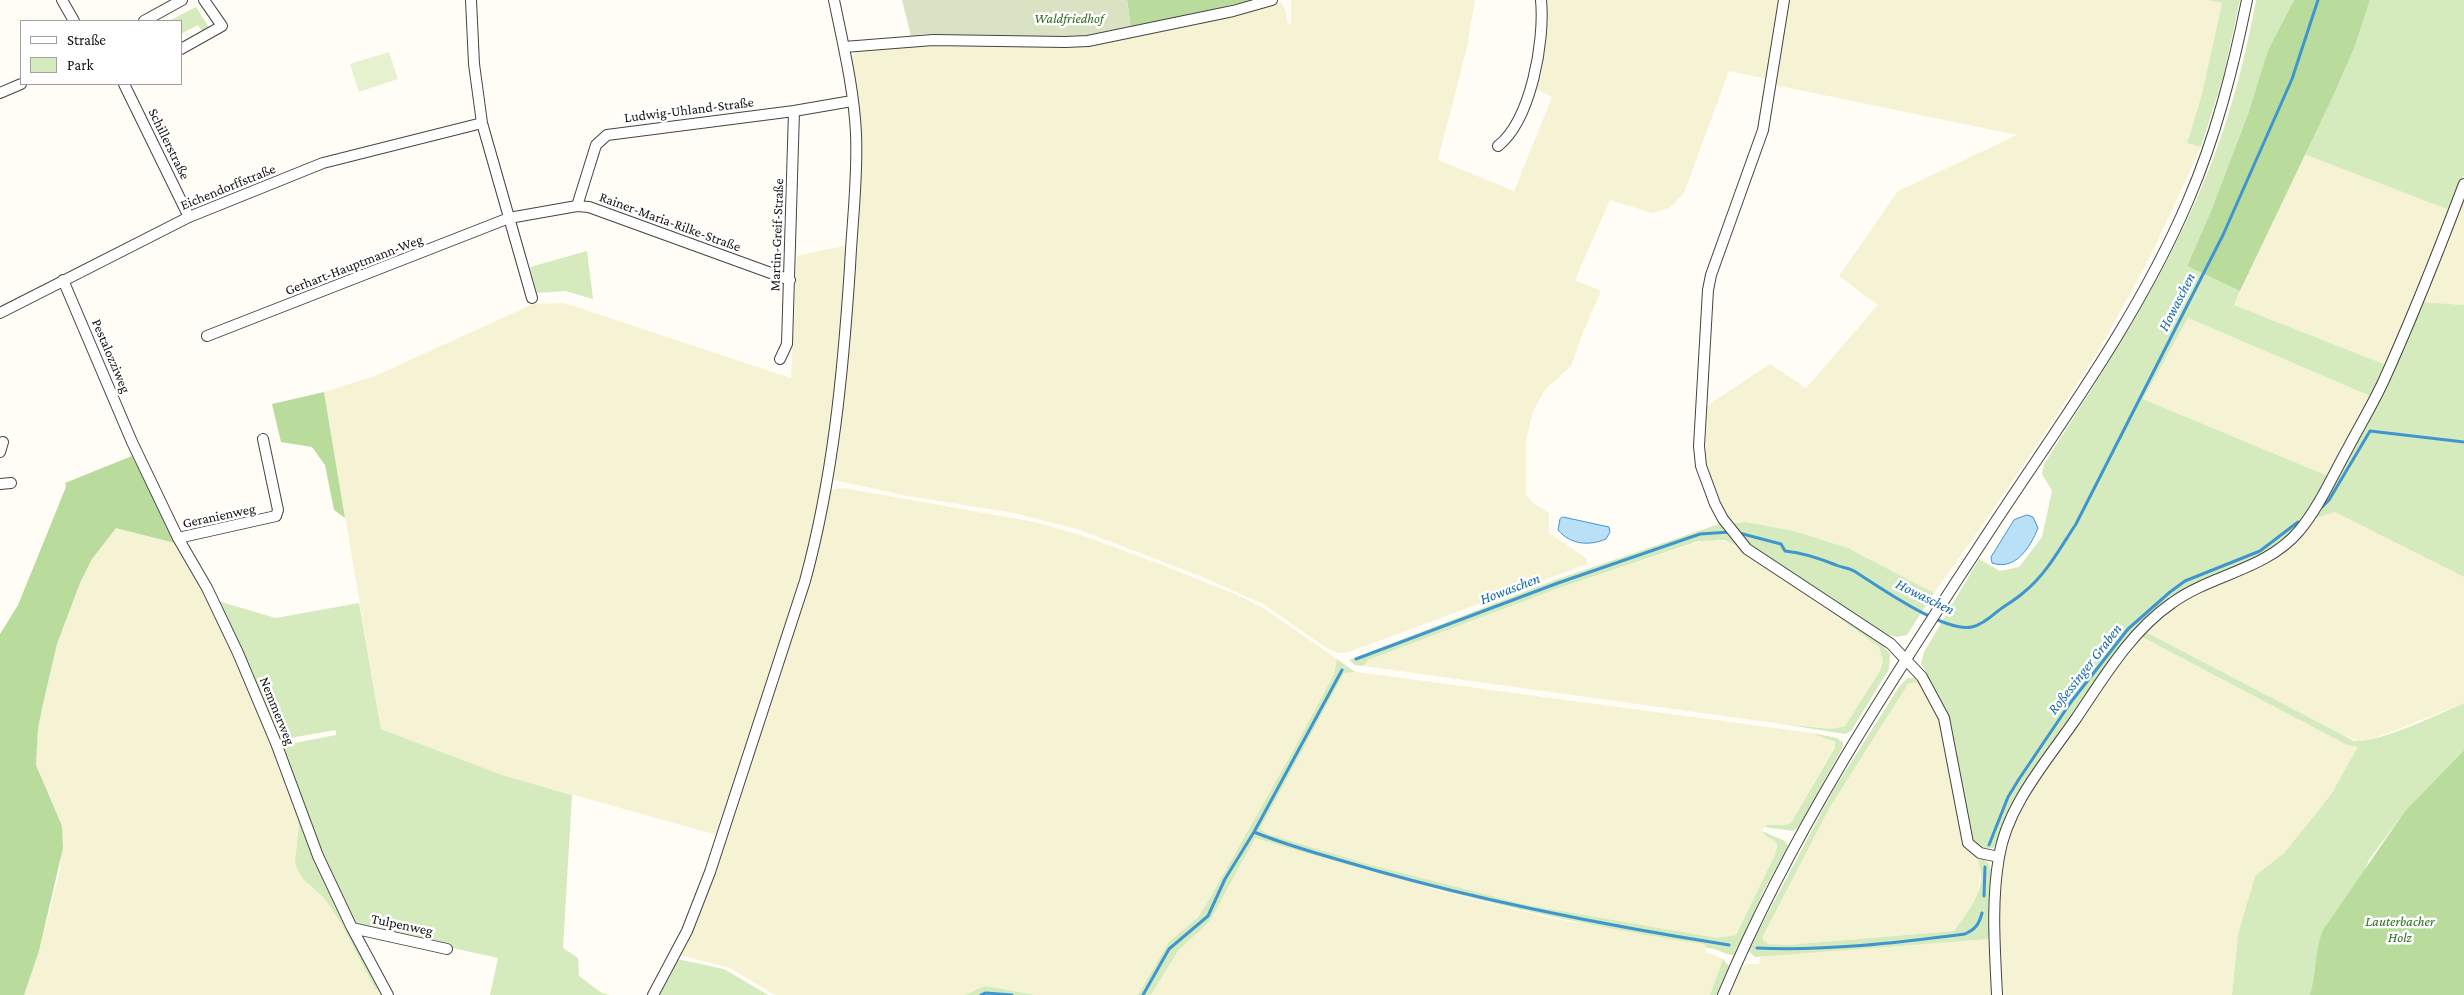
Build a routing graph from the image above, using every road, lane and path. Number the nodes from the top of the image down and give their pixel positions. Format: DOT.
graph roads {
  1 [pos="62,0"];
  2 [pos="182,0"];
  3 [pos="204,0"];
  4 [pos="471,0"];
  5 [pos="834,0"];
  6 [pos="1272,0"];
  7 [pos="1541,0"];
  8 [pos="1784,0"];
  9 [pos="2247,0"];
  10 [pos="73,20"];
  11 [pos="146,20"];
  12 [pos="844,47"];
  13 [pos="182,48"];
  14 [pos="20,84"];
  15 [pos="124,85"];
  16 [pos="0,93"];
  17 [pos="852,101"];
  18 [pos="794,111"];
  19 [pos="482,123"];
  20 [pos="1498,146"];
  21 [pos="2464,184"];
  22 [pos="577,206"];
  23 [pos="189,217"];
  24 [pos="509,218"];
  25 [pos="63,280"];
  26 [pos="790,280"];
  27 [pos="532,298"];
  28 [pos="0,313"];
  29 [pos="208,336"];
  30 [pos="780,359"];
  31 [pos="262,439"];
  32 [pos="3,442"];
  33 [pos="132,442"];
  34 [pos="0,452"];
  35 [pos="0,484"];
  36 [pos="11,484"];
  37 [pos="178,538"];
  38 [pos="1906,659"];
  39 [pos="1999,857"];
  40 [pos="352,928"];
  41 [pos="447,949"];
  42 [pos="388,995"];
  43 [pos="653,995"];
  44 [pos="1723,995"];
  45 [pos="1997,995"];
  1 -- 10 [label="street"];
  2 -- 11 [label="street"];
  3 -- 13 [label="street"];
  4 -- 19 [label="street"];
  5 -- 12 [label="street"];
  6 -- 12 [label="street"];
  7 -- 20 [label="street"];
  8 -- 38 [label="street"];
  9 -- 38 [label="street"];
  12 -- 17 [label="street"];
  14 -- 16 [label="street"];
  15 -- 23 [label="street, Schillerstraße"];
  17 -- 18 [label="street, Ludwig-Uhland-Straße"];
  17 -- 43 [label="street"];
  18 -- 22 [label="street, Ludwig-Uhland-Straße"];
  18 -- 26 [label="street, Martin-Greif-Straße"];
  19 -- 23 [label="street, Eichendorffstraße"];
  19 -- 24 [label="street"];
  21 -- 39 [label="street"];
  22 -- 24 [label="street, Rainer-Maria-Rilke-Straße"];
  22 -- 26 [label="street, Rainer-Maria-Rilke-Straße"];
  23 -- 25 [label="street, Eichendorffstraße"];
  24 -- 27 [label="street"];
  24 -- 29 [label="street, Gerhart-Hauptmann-Weg"];
  25 -- 28 [label="street, Eichendorffstraße"];
  25 -- 33 [label="street, Pestalozziweg"];
  26 -- 30 [label="street, Martin-Greif-Straße"];
  31 -- 37 [label="street, Geranienweg"];
  32 -- 34 [label="street"];
  33 -- 37 [label="street, Nemmerweg"];
  35 -- 36 [label="street"];
  37 -- 40 [label="street, Nemmerweg"];
  38 -- 39 [label="street"];
  38 -- 44 [label="street"];
  39 -- 45 [label="street"];
  40 -- 41 [label="street, Tulpenweg"];
  40 -- 42 [label="street, Nemmerweg"];
}
